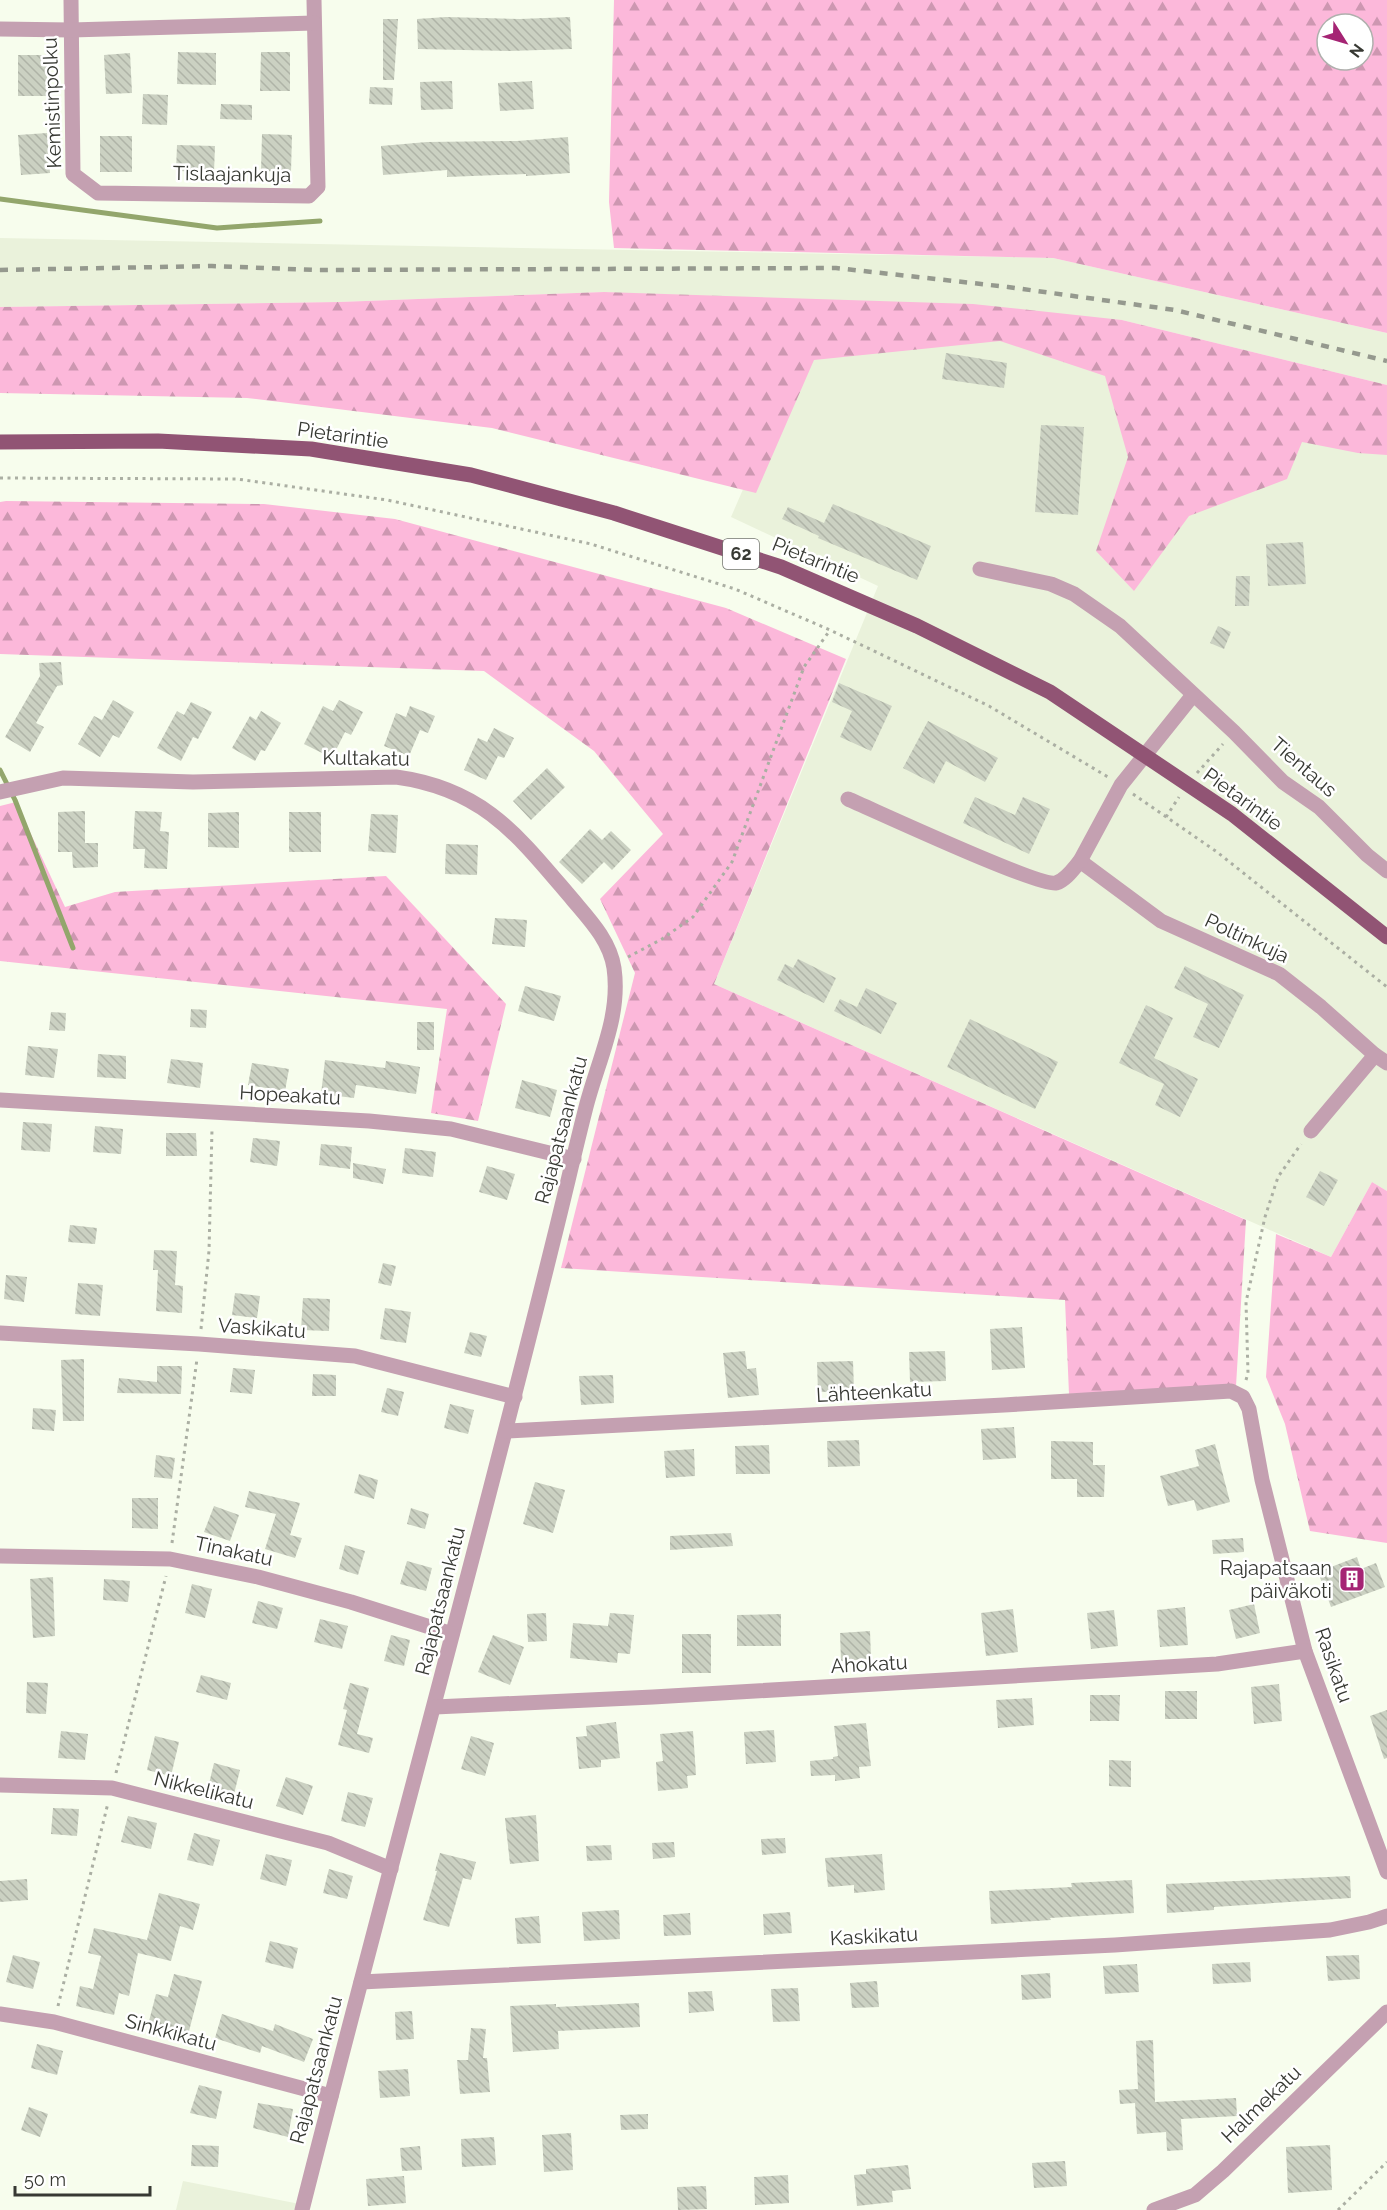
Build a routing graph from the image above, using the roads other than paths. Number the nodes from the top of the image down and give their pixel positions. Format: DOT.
graph roads {
  1 [pos="71,0"];
  2 [pos="314,0"];
  3 [pos="314,23"];
  4 [pos="0,29"];
  5 [pos="71,30"];
  6 [pos="98,193"];
  7 [pos="0,442"];
  8 [pos="980,569"];
  9 [pos="1193,695"];
  10 [pos="1144,754"];
  11 [pos="0,792"];
  12 [pos="848,799"];
  13 [pos="1080,861"];
  14 [pos="1387,871"];
  15 [pos="1387,936"];
  16 [pos="616,1001"];
  17 [pos="1381,1059"];
  18 [pos="0,1100"];
  19 [pos="1311,1131"];
  20 [pos="574,1159"];
  21 [pos="0,1333"];
  22 [pos="515,1397"];
  23 [pos="1242,1397"];
  24 [pos="506,1431"];
  25 [pos="0,1556"];
  26 [pos="452,1634"];
  27 [pos="1305,1651"];
  28 [pos="435,1707"];
  29 [pos="0,1785"];
  30 [pos="391,1869"];
  31 [pos="1387,1872"];
  32 [pos="1387,1916"];
  33 [pos="361,1982"];
  34 [pos="1387,2012"];
  35 [pos="0,2014"];
  36 [pos="331,2096"];
  37 [pos="302,2210"];
  38 [pos="1154,2210"];
  1 -- 5 [label="street, Kemistinpolku"];
  2 -- 3 [label="street, Tislaajankuja"];
  3 -- 5 [label="street"];
  3 -- 6 [label="street, Tislaajankuja"];
  4 -- 5 [label="street"];
  5 -- 6 [label="street, Kemistinpolku"];
  7 -- 10 [label="main road, Pietarintie / 62"];
  8 -- 9 [label="street, Tientaus"];
  9 -- 10 [label="street"];
  9 -- 14 [label="street, Tientaus"];
  10 -- 13 [label="street"];
  10 -- 15 [label="main road, Pietarintie / 62"];
  11 -- 16 [label="street, Kultakatu"];
  12 -- 13 [label="street"];
  13 -- 17 [label="street, Poltinkuja"];
  16 -- 20 [label="street, Rajapatsaankatu"];
  17 -- 19 [label="street"];
  18 -- 20 [label="street, Hopeakatu"];
  20 -- 22 [label="street, Rajapatsaankatu"];
  21 -- 22 [label="street, Vaskikatu"];
  22 -- 24 [label="street, Rajapatsaankatu"];
  23 -- 24 [label="street, Lähteenkatu"];
  23 -- 27 [label="street, Rasikatu"];
  24 -- 26 [label="street, Rajapatsaankatu"];
  25 -- 26 [label="street, Tinakatu"];
  26 -- 28 [label="street, Rajapatsaankatu"];
  27 -- 28 [label="street, Ahokatu"];
  27 -- 31 [label="street, Rasikatu"];
  28 -- 30 [label="street, Rajapatsaankatu"];
  29 -- 30 [label="street, Nikkelikatu"];
  30 -- 33 [label="street, Rajapatsaankatu"];
  32 -- 33 [label="street, Kaskikatu"];
  33 -- 36 [label="street, Rajapatsaankatu"];
  34 -- 38 [label="street, Halmekatu"];
  35 -- 36 [label="street, Sinkkikatu"];
  36 -- 37 [label="street, Rajapatsaankatu"];
}
